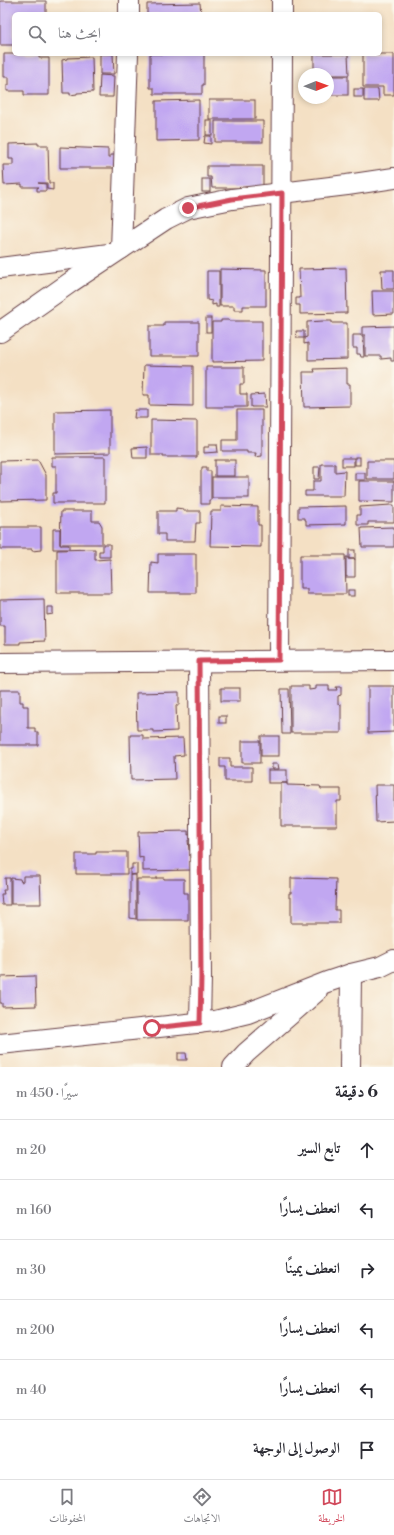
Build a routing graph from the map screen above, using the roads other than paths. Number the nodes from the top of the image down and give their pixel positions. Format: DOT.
graph roads {
  1 [pos="129,0"];
  2 [pos="282,0"];
  3 [pos="129,12"];
  4 [pos="282,12"];
  5 [pos="128,56"];
  6 [pos="282,56"];
  7 [pos="394,178"];
  8 [pos="282,193"];
  9 [pos="118,251"];
  10 [pos="0,268"];
  11 [pos="0,332"];
  12 [pos="279,660"];
  13 [pos="394,660"];
  14 [pos="199,661"];
  15 [pos="0,662"];
  16 [pos="394,960"];
  17 [pos="351,974"];
  18 [pos="327,982"];
  19 [pos="200,1023"];
  20 [pos="0,1044"];
  21 [pos="233,1067"];
  22 [pos="350,1067"];
  1 -- 3 [label="street"];
  2 -- 4 [label="street"];
  5 -- 9 [label="street"];
  6 -- 8 [label="street"];
  7 -- 8 [label="street"];
  8 -- 9 [label="street"];
  8 -- 12 [label="street"];
  9 -- 10 [label="street"];
  9 -- 11 [label="street"];
  12 -- 13 [label="street"];
  12 -- 14 [label="street"];
  14 -- 15 [label="street"];
  14 -- 19 [label="street"];
  16 -- 17 [label="street"];
  17 -- 18 [label="street"];
  17 -- 22 [label="street"];
  18 -- 19 [label="street"];
  18 -- 21 [label="street"];
  19 -- 20 [label="street"];
}
